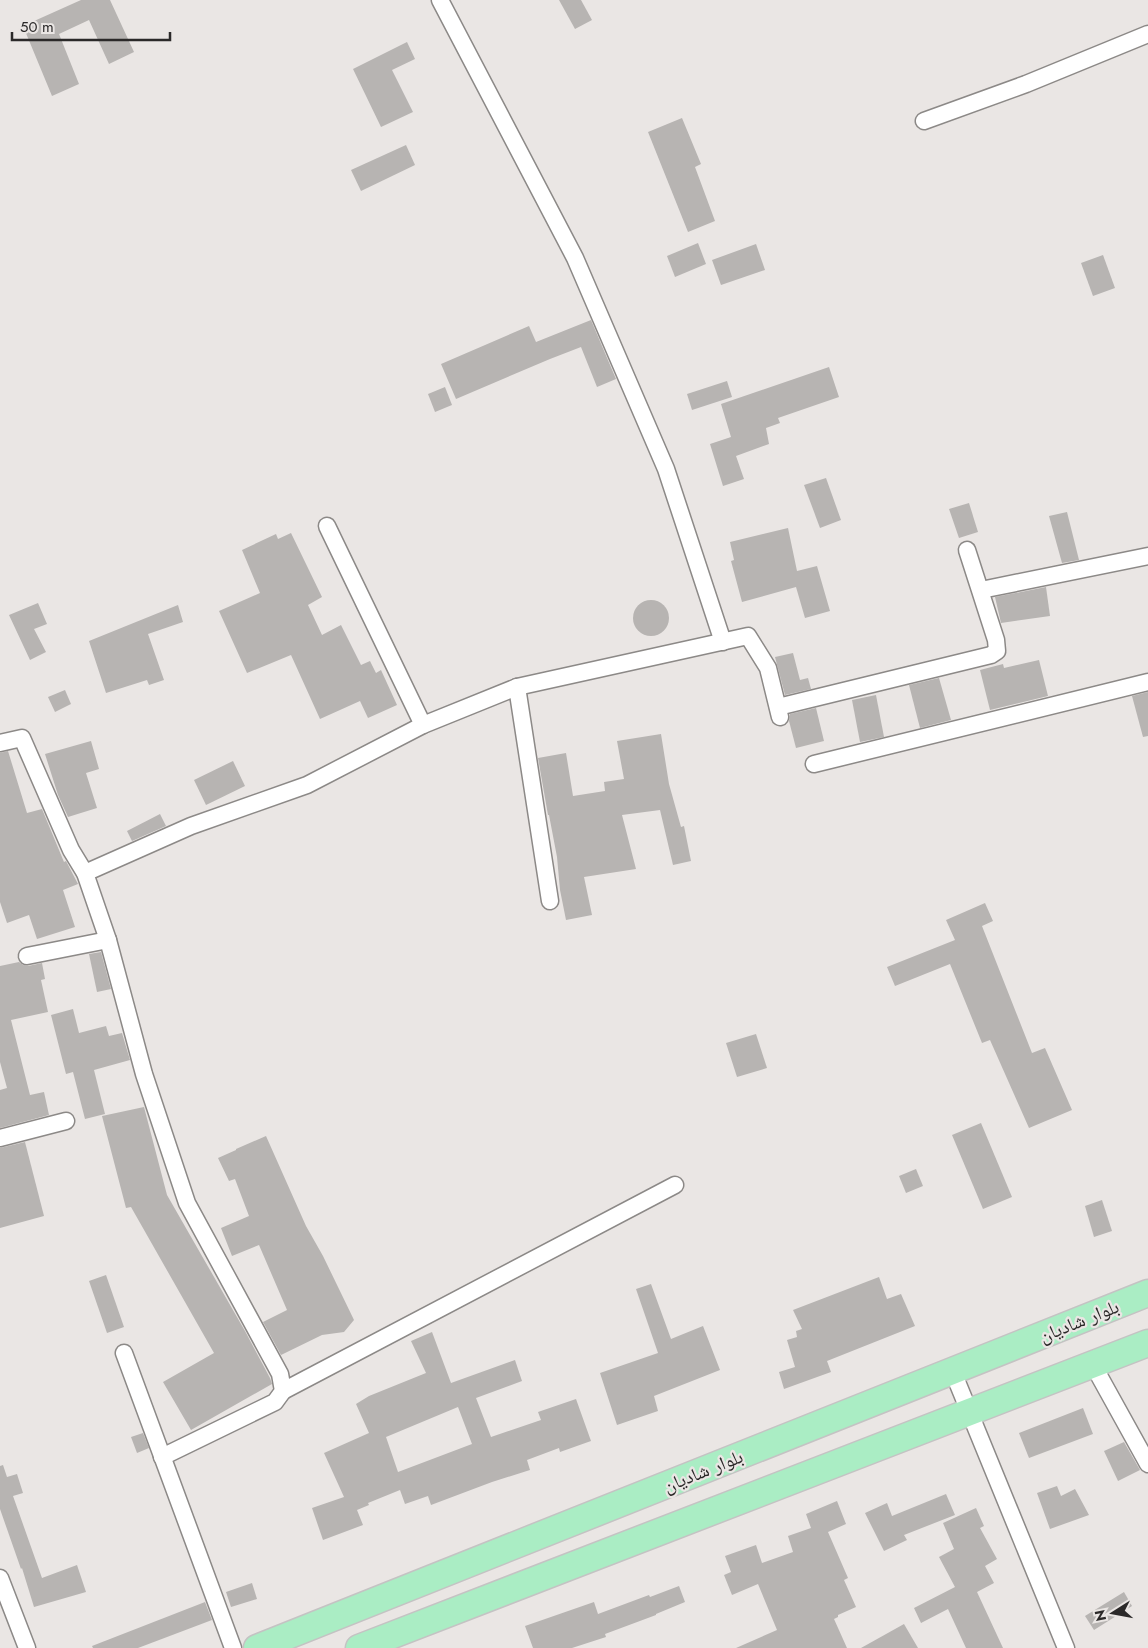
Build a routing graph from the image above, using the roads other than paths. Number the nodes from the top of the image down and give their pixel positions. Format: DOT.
graph roads {
  1 [pos="440,0"];
  2 [pos="1148,34"];
  3 [pos="924,121"];
  4 [pos="327,526"];
  5 [pos="967,550"];
  6 [pos="1148,556"];
  7 [pos="981,590"];
  8 [pos="723,642"];
  9 [pos="1148,682"];
  10 [pos="517,688"];
  11 [pos="423,725"];
  12 [pos="0,743"];
  13 [pos="814,764"];
  14 [pos="85,873"];
  15 [pos="550,900"];
  16 [pos="108,940"];
  17 [pos="27,956"];
  18 [pos="66,1121"];
  19 [pos="0,1138"];
  20 [pos="675,1185"];
  21 [pos="1148,1293"];
  22 [pos="1148,1343"];
  23 [pos="124,1353"];
  24 [pos="1092,1364"];
  25 [pos="953,1372"];
  26 [pos="283,1391"];
  27 [pos="970,1411"];
  28 [pos="162,1457"];
  29 [pos="1148,1464"];
  30 [pos="0,1578"];
  31 [pos="27,1648"];
  32 [pos="234,1648"];
  33 [pos="257,1648"];
  34 [pos="359,1648"];
  35 [pos="1066,1648"];
  1 -- 8 [label="street"];
  2 -- 3 [label="street"];
  4 -- 11 [label="street"];
  5 -- 7 [label="street"];
  6 -- 7 [label="street"];
  7 -- 8 [label="street"];
  8 -- 10 [label="street"];
  9 -- 13 [label="street"];
  10 -- 11 [label="street"];
  10 -- 15 [label="street"];
  11 -- 14 [label="street"];
  12 -- 14 [label="street"];
  14 -- 16 [label="street"];
  16 -- 17 [label="street"];
  16 -- 26 [label="street"];
  18 -- 19 [label="street"];
  20 -- 26 [label="street"];
  21 -- 25 [label="main road, بلوار شادیان"];
  22 -- 24 [label="main road"];
  23 -- 28 [label="street"];
  24 -- 27 [label="main road"];
  24 -- 29 [label="street"];
  25 -- 27 [label="street"];
  25 -- 33 [label="main road, بلوار شادیان"];
  26 -- 28 [label="street"];
  27 -- 34 [label="main road"];
  27 -- 35 [label="street"];
  28 -- 32 [label="street"];
  30 -- 31 [label="street"];
}
